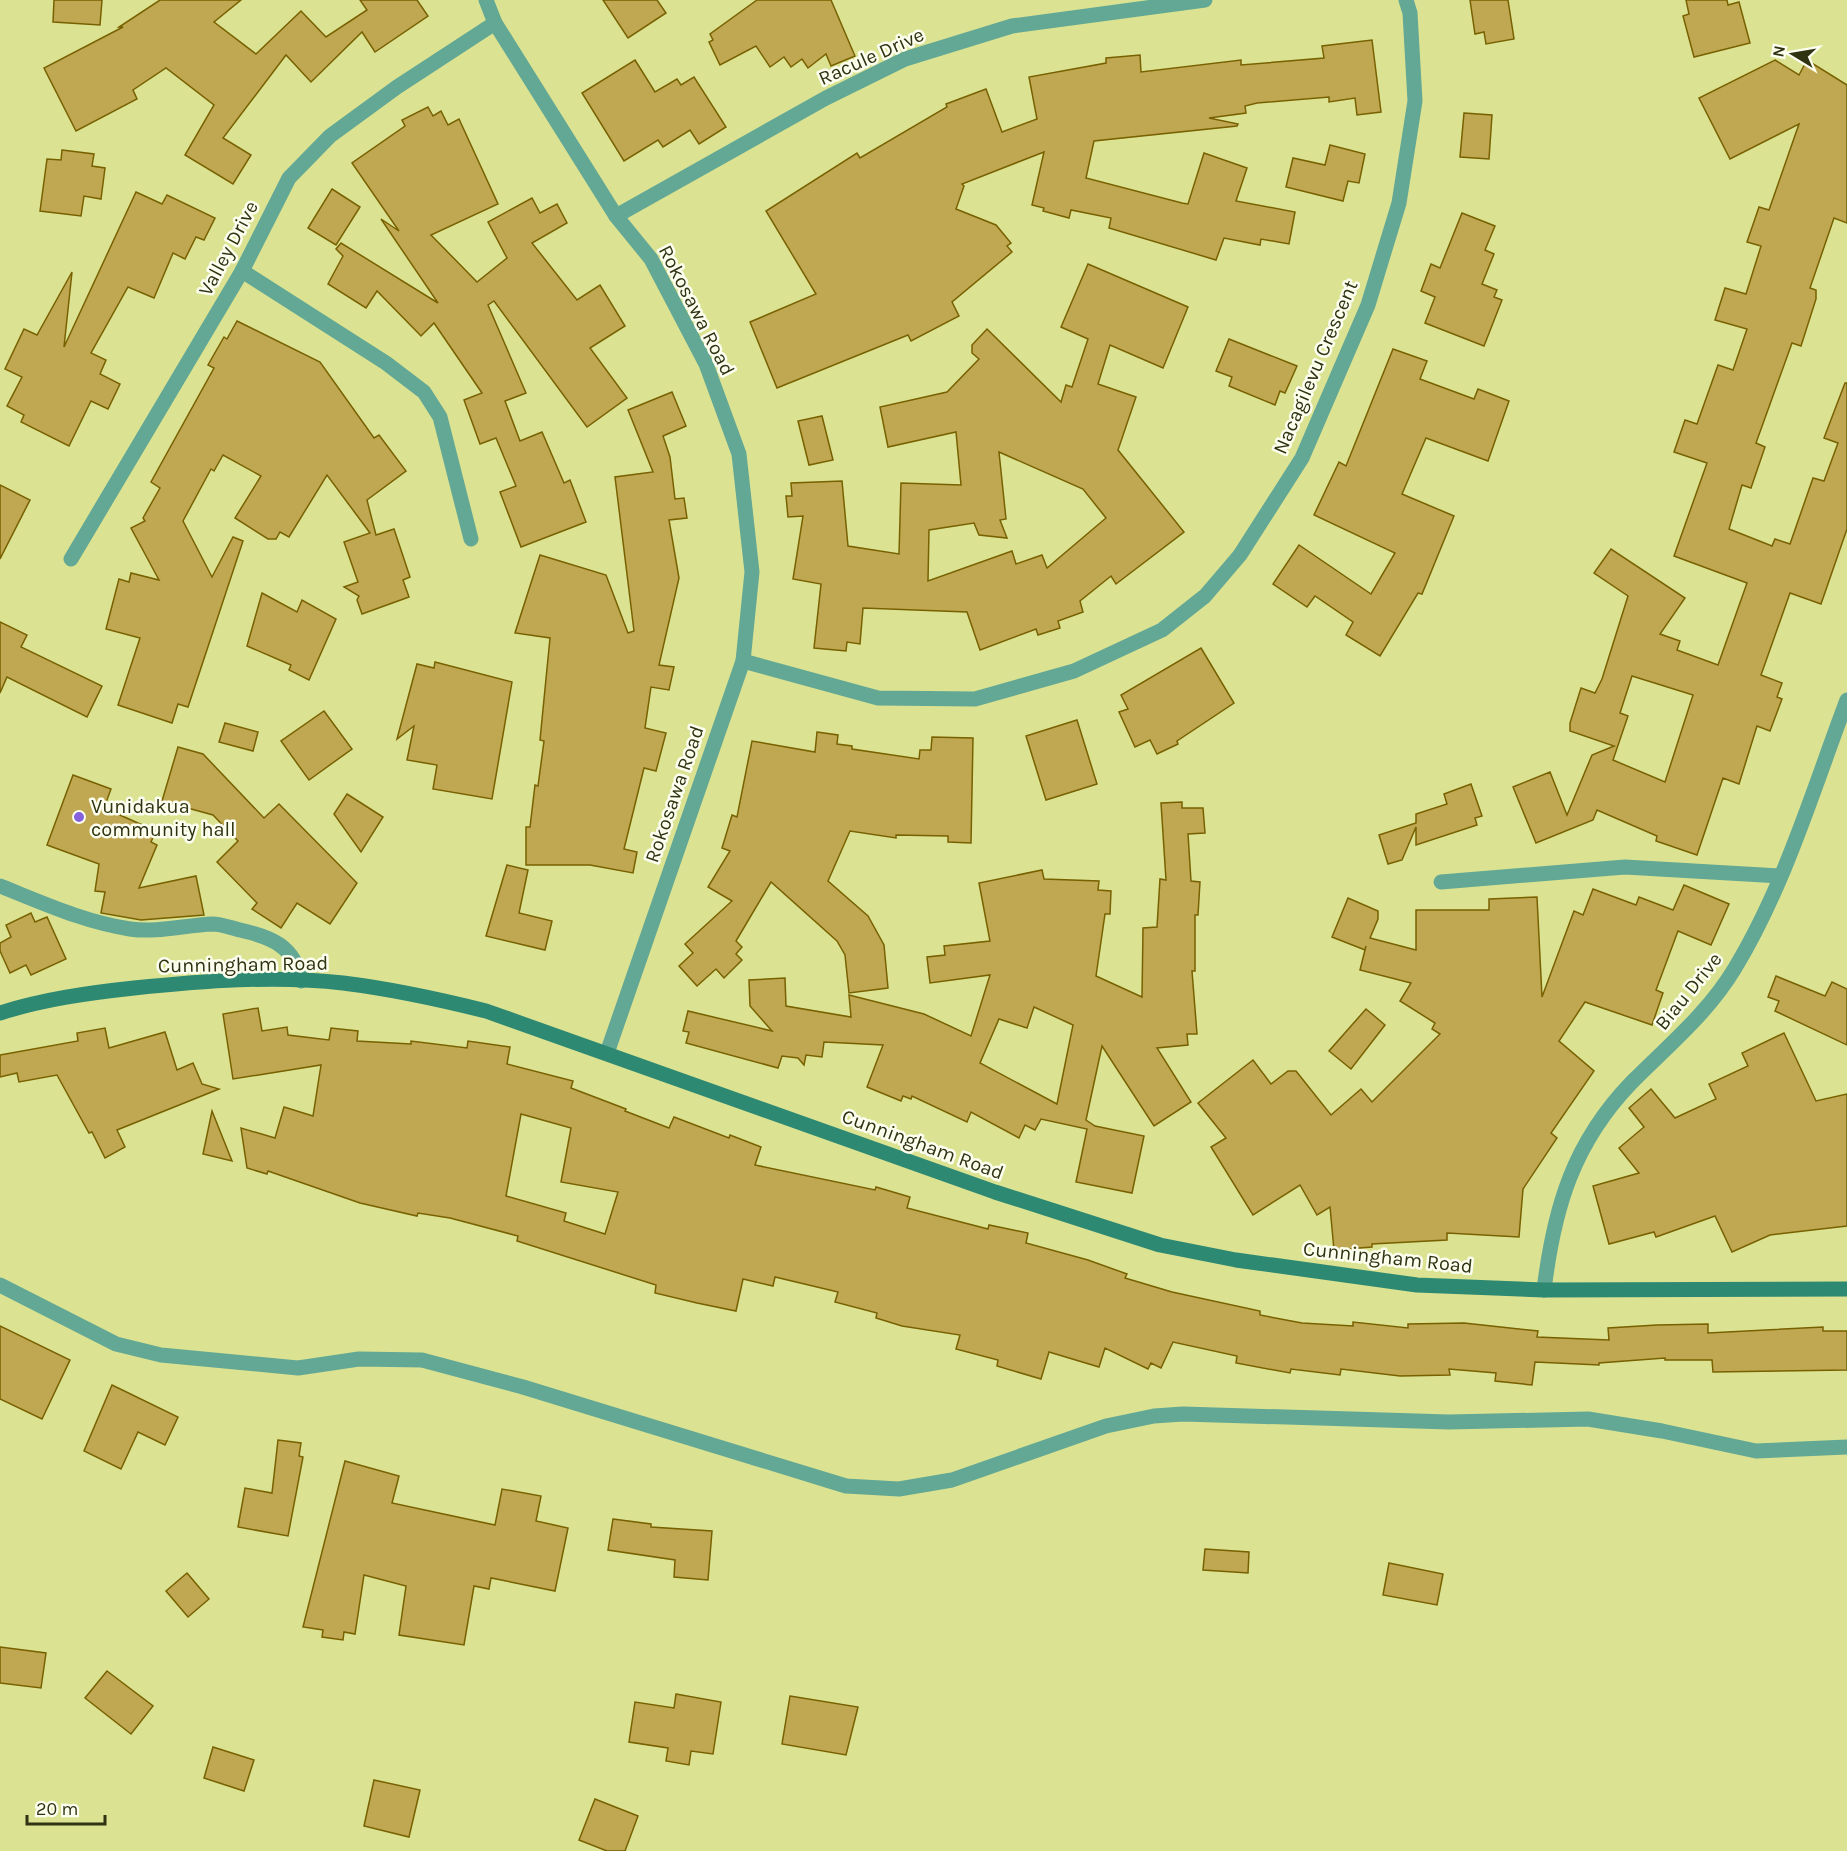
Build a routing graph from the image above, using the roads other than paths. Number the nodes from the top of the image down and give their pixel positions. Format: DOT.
graph roads {
  1 [pos="486,0"];
  2 [pos="1205,0"];
  3 [pos="1406,0"];
  4 [pos="495,23"];
  5 [pos="616,216"];
  6 [pos="242,271"];
  7 [pos="471,539"];
  8 [pos="71,559"];
  9 [pos="743,661"];
  10 [pos="1847,700"];
  11 [pos="1780,876"];
  12 [pos="1441,882"];
  13 [pos="0,886"];
  14 [pos="301,981"];
  15 [pos="0,1013"];
  16 [pos="607,1053"];
  17 [pos="0,1285"];
  18 [pos="1847,1289"];
  19 [pos="1544,1290"];
  20 [pos="1847,1447"];
  1 -- 4 [label="street, Rokosawa Road"];
  2 -- 5 [label="street, Racule Drive"];
  3 -- 9 [label="street, Nacagilevu Crescent"];
  4 -- 5 [label="street, Rokosawa Road"];
  4 -- 6 [label="street, Valley Drive"];
  5 -- 9 [label="street, Rokosawa Road"];
  6 -- 7 [label="street"];
  6 -- 8 [label="street, Valley Drive"];
  9 -- 16 [label="street, Rokosawa Road"];
  10 -- 11 [label="street, Biau Drive"];
  11 -- 12 [label="street"];
  11 -- 19 [label="street, Biau Drive"];
  13 -- 14 [label="street"];
  14 -- 15 [label="main road, Cunningham Road"];
  14 -- 16 [label="main road, Cunningham Road"];
  16 -- 19 [label="main road, Cunningham Road"];
  17 -- 20 [label="street"];
  18 -- 19 [label="main road, Cunningham Road"];
}
